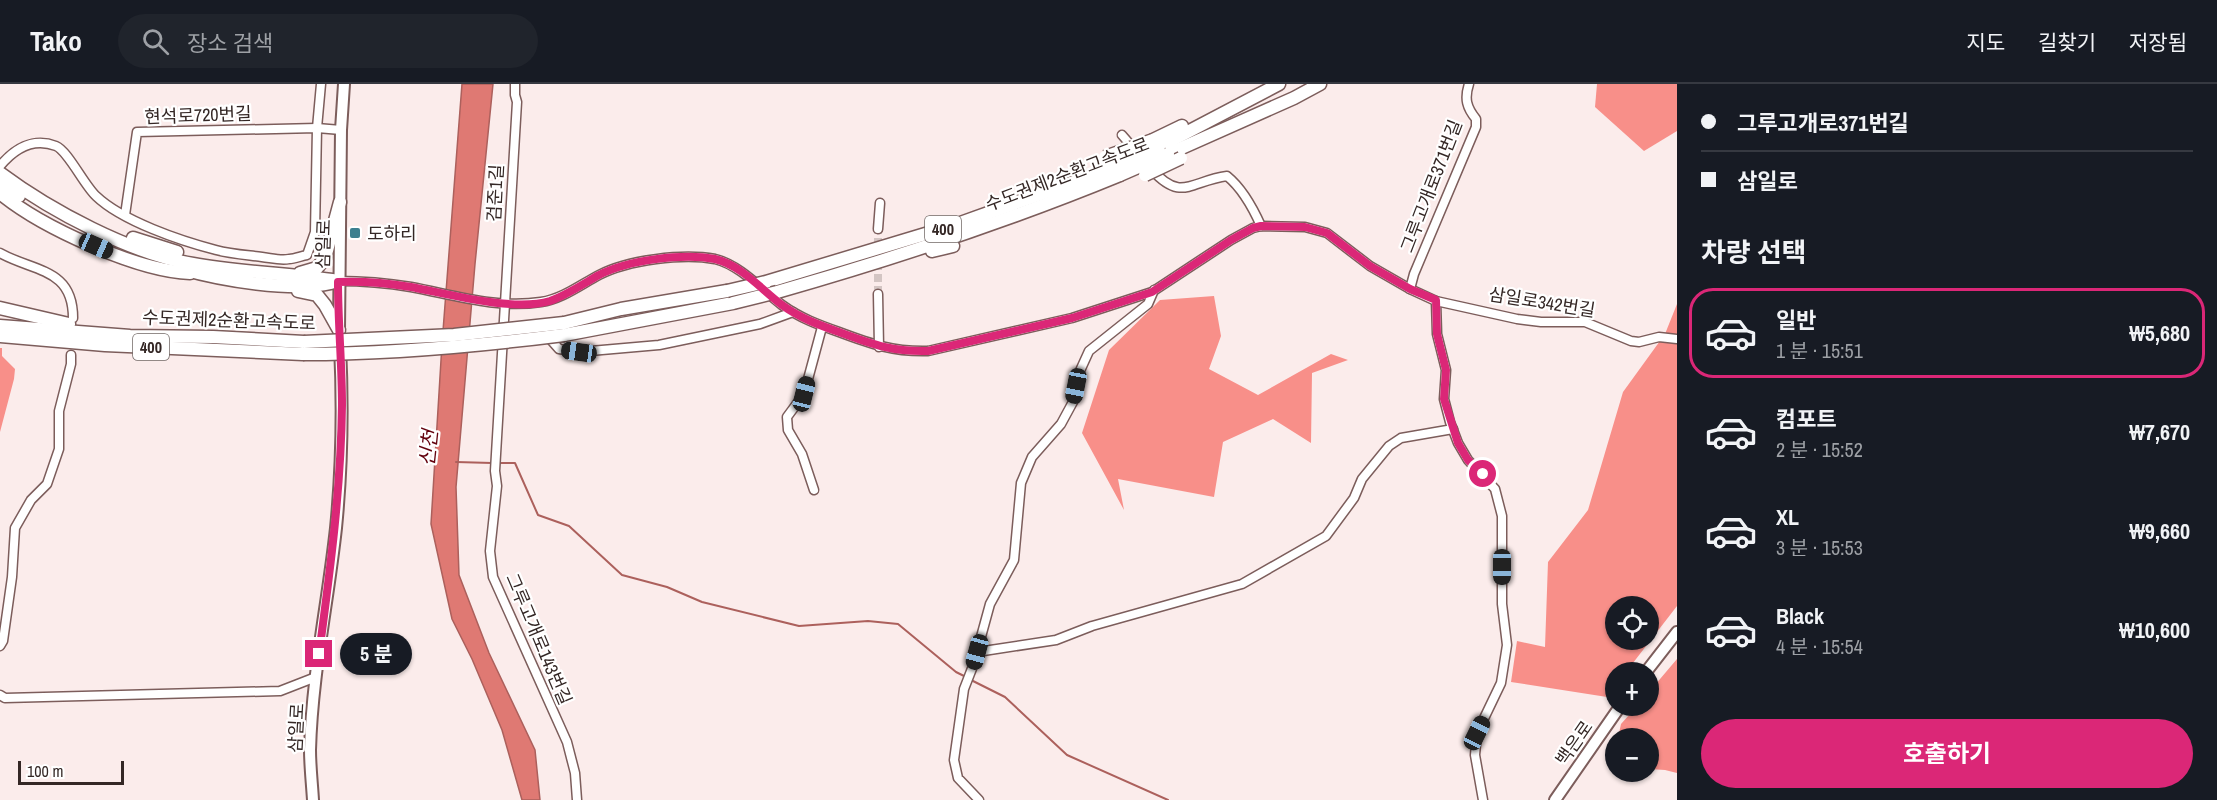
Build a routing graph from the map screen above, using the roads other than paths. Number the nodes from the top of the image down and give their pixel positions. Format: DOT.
graph roads {
  1 [pos="321,84"];
  2 [pos="344,84"];
  3 [pos="515,84"];
  4 [pos="1272,84"];
  5 [pos="1279,84"];
  6 [pos="1320,84"];
  7 [pos="1469,84"];
  8 [pos="1294,98"];
  9 [pos="317,128"];
  10 [pos="341,129"];
  11 [pos="1122,135"];
  12 [pos="1160,147"];
  13 [pos="1105,157"];
  14 [pos="0,166"];
  15 [pos="1118,171"];
  16 [pos="0,173"];
  17 [pos="1145,175"];
  18 [pos="0,184"];
  19 [pos="13,193"];
  20 [pos="340,202"];
  21 [pos="880,203"];
  22 [pos="978,212"];
  23 [pos="125,215"];
  24 [pos="1261,226"];
  25 [pos="878,229"];
  26 [pos="953,246"];
  27 [pos="874,251"];
  28 [pos="0,253"];
  29 [pos="276,274"];
  30 [pos="829,277"];
  31 [pos="338,282"];
  32 [pos="256,283"];
  33 [pos="1410,289"];
  34 [pos="1154,290"];
  35 [pos="878,294"];
  36 [pos="1436,300"];
  37 [pos="503,304"];
  38 [pos="0,308"];
  39 [pos="793,312"];
  40 [pos="73,318"];
  41 [pos="0,326"];
  42 [pos="822,327"];
  43 [pos="564,329"];
  44 [pos="339,330"];
  45 [pos="0,336"];
  46 [pos="213,337"];
  47 [pos="1677,339"];
  48 [pos="550,340"];
  49 [pos="879,347"];
  50 [pos="304,348"];
  51 [pos="71,355"];
  52 [pos="1453,429"];
  53 [pos="498,451"];
  54 [pos="814,490"];
  55 [pos="1677,632"];
  56 [pos="0,646"];
  57 [pos="977,652"];
  58 [pos="1654,662"];
  59 [pos="315,677"];
  60 [pos="0,695"];
  61 [pos="1613,716"];
  62 [pos="313,800"];
  63 [pos="577,800"];
  64 [pos="979,800"];
  65 [pos="1483,800"];
  66 [pos="1555,800"];
  1 -- 9 [label="street"];
  2 -- 10 [label="main road, 삼일로"];
  3 -- 37 [label="street, 검준1길"];
  4 -- 12 [label="highway"];
  5 -- 12 [label="highway, 수도권제2순환고속도로 / 400"];
  6 -- 8 [label="highway, 수도권제2순환고속도로 / 400"];
  7 -- 33 [label="street, 그루고개로371번길"];
  8 -- 12 [label="highway, 수도권제2순환고속도로 / 400"];
  8 -- 17 [label="highway, bridge"];
  9 -- 10 [label="street, 현석로720번길"];
  9 -- 23 [label="street, 현석로720번길"];
  9 -- 23 [label="street"];
  10 -- 20 [label="main road, 삼일로"];
  11 -- 24 [label="street"];
  12 -- 13 [label="highway, bridge"];
  12 -- 15 [label="highway, 수도권제2순환고속도로 / 400, bridge"];
  14 -- 23 [label="street"];
  15 -- 27 [label="highway, 수도권제2순환고속도로 / 400"];
  15 -- 30 [label="highway, 수도권제2순환고속도로 / 400"];
  16 -- 19 [label="highway"];
  18 -- 19 [label="highway"];
  19 -- 29 [label="highway"];
  19 -- 32 [label="highway"];
  20 -- 29 [label="highway"];
  20 -- 31 [label="main road, 삼일로"];
  21 -- 25 [label="street"];
  22 -- 27 [label="highway"];
  24 -- 33 [label="street"];
  24 -- 34 [label="street"];
  26 -- 30 [label="highway"];
  27 -- 43 [label="highway, 수도권제2순환고속도로 / 400, bridge"];
  28 -- 40 [label="street"];
  29 -- 31 [label="highway"];
  30 -- 43 [label="highway, 수도권제2순환고속도로 / 400, bridge"];
  31 -- 32 [label="highway"];
  31 -- 37 [label="street"];
  31 -- 44 [label="main road, 삼일로"];
  32 -- 44 [label="highway"];
  33 -- 36 [label="street"];
  34 -- 49 [label="street"];
  34 -- 57 [label="street"];
  35 -- 49 [label="street"];
  36 -- 47 [label="street, 삼일로342번길"];
  36 -- 52 [label="street"];
  37 -- 39 [label="street"];
  37 -- 53 [label="street, 검준1길"];
  38 -- 46 [label="highway"];
  39 -- 42 [label="street"];
  39 -- 48 [label="street"];
  41 -- 46 [label="highway, 수도권제2순환고속도로 / 400"];
  42 -- 49 [label="street"];
  42 -- 54 [label="street"];
  43 -- 50 [label="highway, 수도권제2순환고속도로 / 400, bridge"];
  44 -- 59 [label="main road, 삼일로"];
  45 -- 50 [label="highway, 수도권제2순환고속도로 / 400"];
  46 -- 50 [label="highway, 수도권제2순환고속도로 / 400"];
  51 -- 56 [label="street"];
  52 -- 57 [label="street"];
  52 -- 65 [label="street"];
  53 -- 63 [label="street, 그루고개로143번길"];
  55 -- 58 [label="main road"];
  57 -- 64 [label="street"];
  59 -- 60 [label="street"];
  59 -- 62 [label="main road, 삼일로"];
  61 -- 66 [label="main road, 백은로"];
}
